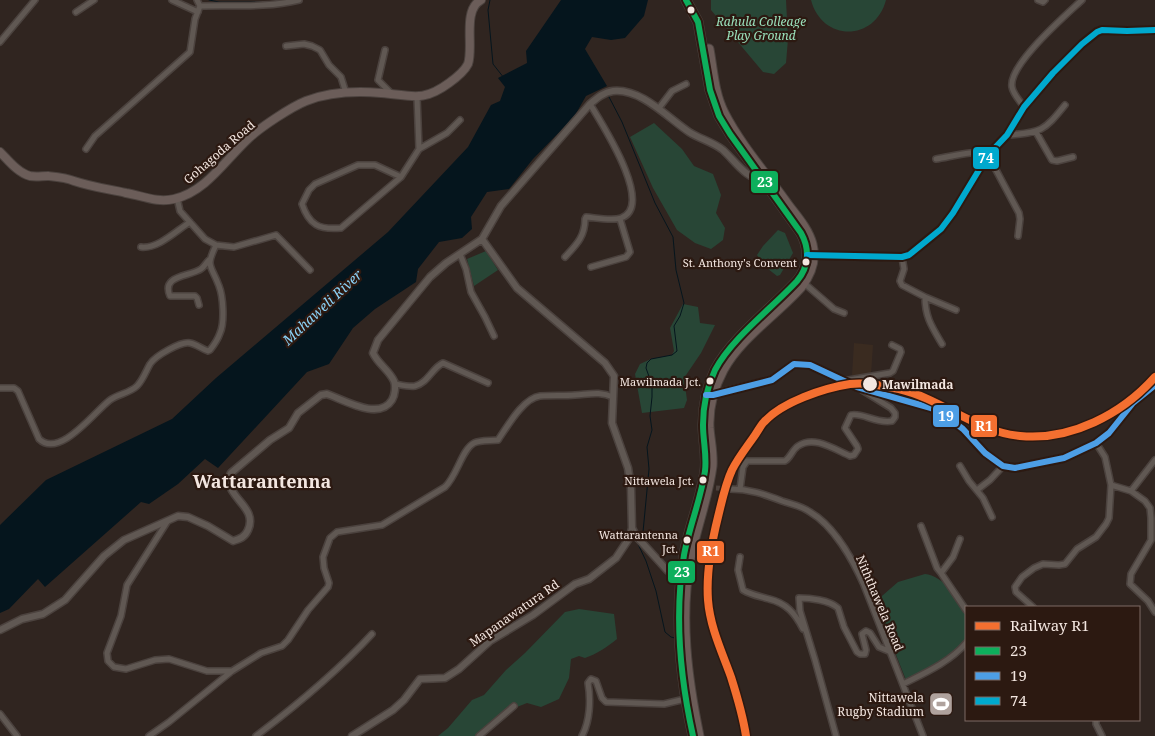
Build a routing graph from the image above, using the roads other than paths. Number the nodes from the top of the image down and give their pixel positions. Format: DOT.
graph roads {
  1 [pos="35,0"];
  2 [pos="94,0"];
  3 [pos="172,0"];
  4 [pos="299,0"];
  5 [pos="686,0"];
  6 [pos="692,0"];
  7 [pos="1038,0"];
  8 [pos="1045,0"];
  9 [pos="1082,0"];
  10 [pos="476,1"];
  11 [pos="198,3"];
  12 [pos="76,12"];
  13 [pos="198,12"];
  14 [pos="1155,30"];
  15 [pos="0,42"];
  16 [pos="286,46"];
  17 [pos="385,50"];
  18 [pos="686,84"];
  19 [pos="346,93"];
  20 [pos="392,94"];
  21 [pos="417,97"];
  22 [pos="590,104"];
  23 [pos="1066,105"];
  24 [pos="1024,107"];
  25 [pos="659,108"];
  26 [pos="460,120"];
  27 [pos="1036,132"];
  28 [pos="1006,135"];
  29 [pos="86,149"];
  30 [pos="419,149"];
  31 [pos="0,152"];
  32 [pos="988,155"];
  33 [pos="1073,157"];
  34 [pos="936,159"];
  35 [pos="402,177"];
  36 [pos="767,181"];
  37 [pos="177,198"];
  38 [pos="620,219"];
  39 [pos="190,222"];
  40 [pos="1018,236"];
  41 [pos="482,239"];
  42 [pos="216,245"];
  43 [pos="141,246"];
  44 [pos="460,254"];
  45 [pos="810,255"];
  46 [pos="565,257"];
  47 [pos="902,257"];
  48 [pos="209,260"];
  49 [pos="591,267"];
  50 [pos="310,270"];
  51 [pos="804,283"];
  52 [pos="925,297"];
  53 [pos="199,305"];
  54 [pos="956,310"];
  55 [pos="844,313"];
  56 [pos="494,336"];
  57 [pos="942,344"];
  58 [pos="892,345"];
  59 [pos="843,381"];
  60 [pos="395,384"];
  61 [pos="488,384"];
  62 [pos="1155,385"];
  63 [pos="857,387"];
  64 [pos="0,388"];
  65 [pos="710,395"];
  66 [pos="613,397"];
  67 [pos="1096,443"];
  68 [pos="1155,460"];
  69 [pos="960,466"];
  70 [pos="1003,466"];
  71 [pos="1110,484"];
  72 [pos="730,489"];
  73 [pos="740,489"];
  74 [pos="977,490"];
  75 [pos="1131,491"];
  76 [pos="1152,508"];
  77 [pos="992,516"];
  78 [pos="167,522"];
  79 [pos="921,526"];
  80 [pos="632,528"];
  81 [pos="960,539"];
  82 [pos="740,557"];
  83 [pos="941,573"];
  84 [pos="683,583"];
  85 [pos="1032,606"];
  86 [pos="965,609"];
  87 [pos="1155,612"];
  88 [pos="0,630"];
  89 [pos="372,634"];
  90 [pos="809,639"];
  91 [pos="965,645"];
  92 [pos="891,652"];
  93 [pos="232,671"];
  94 [pos="903,684"];
  95 [pos="685,699"];
  96 [pos="514,706"];
  97 [pos="0,714"];
  98 [pos="1096,721"];
  99 [pos="17,736"];
  100 [pos="149,736"];
  101 [pos="256,736"];
  102 [pos="352,736"];
  103 [pos="479,736"];
  104 [pos="582,736"];
  105 [pos="693,736"];
  106 [pos="699,736"];
  107 [pos="836,736"];
  108 [pos="923,736"];
  109 [pos="1102,736"];
  1 -- 15 [label="street"];
  2 -- 12 [label="street"];
  3 -- 13 [label="street"];
  4 -- 11 [label="street"];
  5 -- 36 [label="highway"];
  6 -- 36 [label="highway"];
  7 -- 8 [label="street"];
  9 -- 24 [label="street"];
  10 -- 21 [label="main road, Gohagoda Road"];
  11 -- 13 [label="street"];
  13 -- 29 [label="street"];
  14 -- 24 [label="street"];
  16 -- 19 [label="street"];
  17 -- 20 [label="street"];
  18 -- 25 [label="street"];
  19 -- 20 [label="main road, Gohagoda Road"];
  19 -- 37 [label="main road, Gohagoda Road"];
  20 -- 21 [label="main road, Gohagoda Road"];
  21 -- 30 [label="street"];
  22 -- 25 [label="street"];
  22 -- 38 [label="street"];
  22 -- 41 [label="street"];
  23 -- 27 [label="street"];
  24 -- 28 [label="street"];
  25 -- 36 [label="street"];
  26 -- 30 [label="street"];
  27 -- 28 [label="street"];
  27 -- 33 [label="street"];
  28 -- 32 [label="street"];
  30 -- 35 [label="street"];
  31 -- 37 [label="main road, Gohagoda Road"];
  32 -- 34 [label="street"];
  32 -- 40 [label="street"];
  32 -- 47 [label="street"];
  35 -- 35 [label="street"];
  36 -- 45 [label="highway"];
  37 -- 39 [label="street"];
  38 -- 46 [label="street"];
  38 -- 49 [label="street"];
  39 -- 42 [label="street"];
  39 -- 43 [label="street"];
  41 -- 44 [label="street"];
  41 -- 66 [label="street"];
  42 -- 48 [label="street"];
  42 -- 50 [label="street"];
  44 -- 56 [label="street"];
  44 -- 60 [label="street"];
  45 -- 47 [label="street"];
  45 -- 51 [label="highway"];
  45 -- 65 [label="highway"];
  47 -- 52 [label="street"];
  48 -- 53 [label="street"];
  48 -- 64 [label="street"];
  51 -- 55 [label="street"];
  51 -- 65 [label="highway"];
  52 -- 54 [label="street"];
  52 -- 57 [label="street"];
  58 -- 59 [label="street"];
  59 -- 63 [label="street"];
  59 -- 65 [label="street"];
  60 -- 61 [label="street"];
  60 -- 78 [label="street"];
  62 -- 67 [label="street"];
  63 -- 70 [label="street"];
  63 -- 73 [label="street"];
  65 -- 84 [label="highway"];
  66 -- 80 [label="street"];
  66 -- 93 [label="street"];
  67 -- 70 [label="street"];
  67 -- 71 [label="street"];
  68 -- 75 [label="street"];
  69 -- 74 [label="street"];
  70 -- 74 [label="street"];
  71 -- 75 [label="street"];
  71 -- 85 [label="street"];
  72 -- 73 [label="street, Niththawela Road"];
  73 -- 92 [label="street, Niththawela Road"];
  74 -- 77 [label="street"];
  75 -- 76 [label="street"];
  76 -- 87 [label="street"];
  78 -- 88 [label="street"];
  78 -- 93 [label="street"];
  79 -- 83 [label="street"];
  80 -- 84 [label="street"];
  80 -- 102 [label="street, Mapanawatura Rd"];
  81 -- 83 [label="street"];
  82 -- 90 [label="street"];
  83 -- 86 [label="street"];
  84 -- 95 [label="highway"];
  84 -- 106 [label="highway"];
  89 -- 101 [label="street"];
  90 -- 92 [label="street"];
  90 -- 107 [label="street"];
  91 -- 94 [label="street"];
  92 -- 94 [label="street, Niththawela Road"];
  93 -- 100 [label="street"];
  94 -- 108 [label="street, Niththawela Road"];
  95 -- 104 [label="street"];
  95 -- 105 [label="highway"];
  96 -- 103 [label="street"];
  97 -- 99 [label="street"];
  98 -- 109 [label="street"];
}
